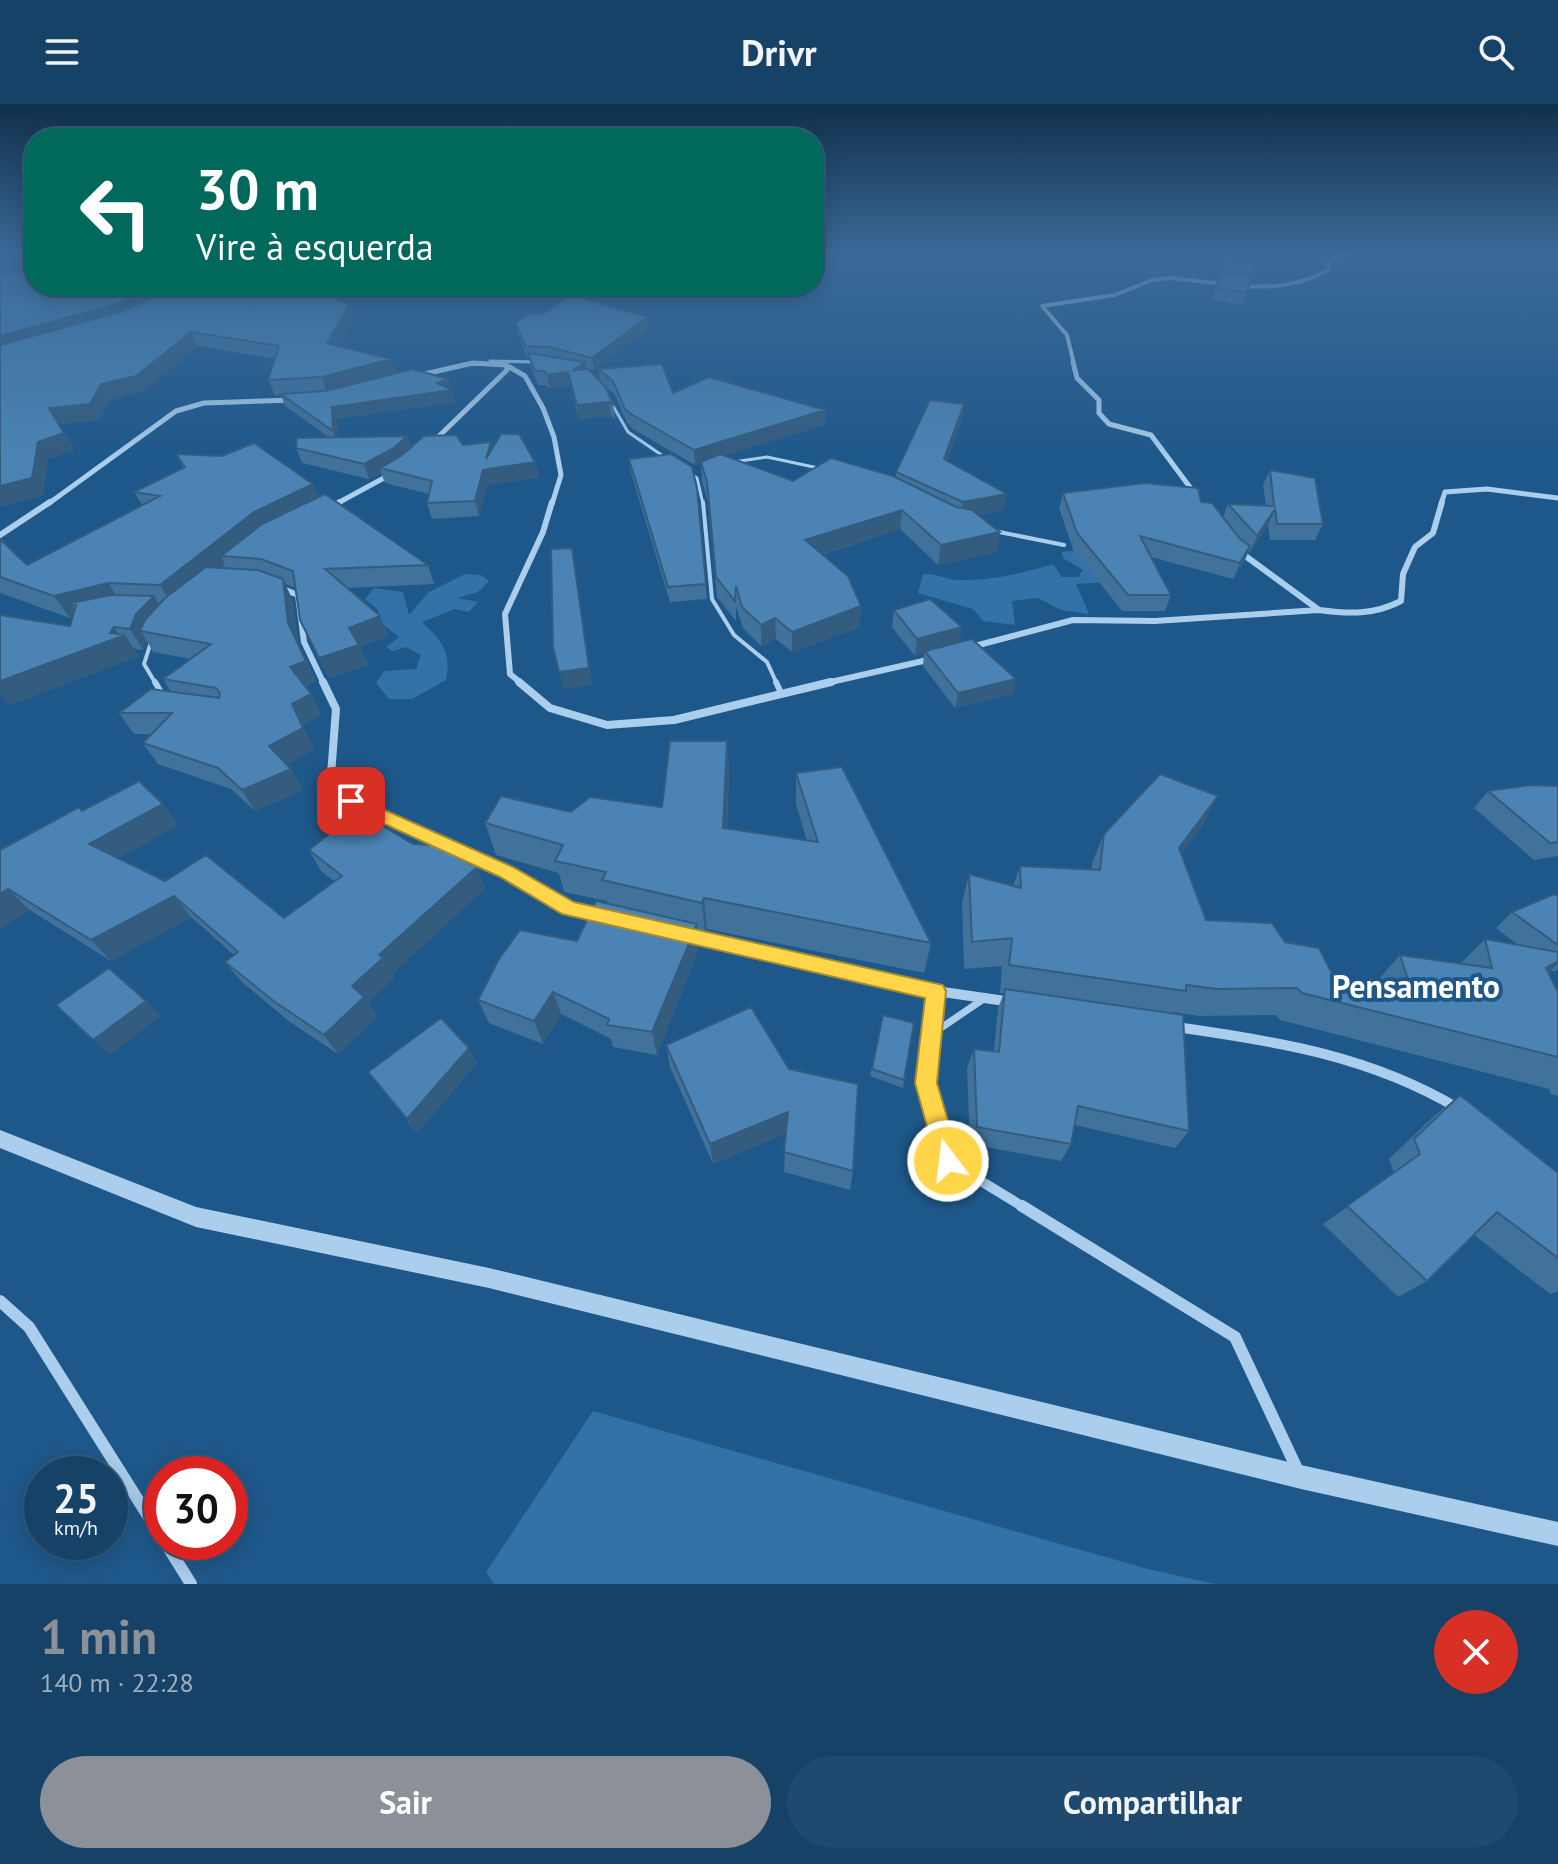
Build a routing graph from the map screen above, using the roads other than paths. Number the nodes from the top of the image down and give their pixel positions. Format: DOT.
graph roads {
  1 [pos="1056,322"];
  2 [pos="490,361"];
  3 [pos="550,363"];
  4 [pos="506,365"];
  5 [pos="411,378"];
  6 [pos="596,385"];
  7 [pos="297,400"];
  8 [pos="426,447"];
  9 [pos="671,461"];
  10 [pos="402,467"];
  11 [pos="723,467"];
  12 [pos="684,470"];
  13 [pos="828,470"];
  14 [pos="710,472"];
  15 [pos="697,478"];
  16 [pos="1558,498"];
  17 [pos="1200,501"];
  18 [pos="319,513"];
  19 [pos="986,529"];
  20 [pos="0,535"];
  21 [pos="1232,542"];
  22 [pos="1064,545"];
  23 [pos="268,584"];
  24 [pos="1319,610"];
  25 [pos="161,630"];
  26 [pos="962,650"];
  27 [pos="947,654"];
  28 [pos="781,693"];
  29 [pos="168,705"];
  30 [pos="613,919"];
  31 [pos="672,933"];
  32 [pos="936,991"];
  33 [pos="985,998"];
  34 [pos="1031,1005"];
  35 [pos="1168,1026"];
  36 [pos="931,1035"];
  37 [pos="1463,1112"];
  38 [pos="0,1139"];
  39 [pos="0,1301"];
  40 [pos="1301,1477"];
  41 [pos="144,1510"];
  42 [pos="1558,1534"];
  43 [pos="176,1560"];
  44 [pos="191,1584"];
  1 -- 17 [label="street"];
  2 -- 3 [label="lane"];
  2 -- 4 [label="street"];
  2 -- 5 [label="street"];
  4 -- 8 [label="street"];
  4 -- 28 [label="street"];
  6 -- 9 [label="lane"];
  7 -- 20 [label="street"];
  10 -- 18 [label="street"];
  11 -- 13 [label="lane"];
  12 -- 15 [label="lane"];
  14 -- 15 [label="lane"];
  15 -- 28 [label="lane"];
  16 -- 24 [label="street"];
  19 -- 22 [label="lane"];
  21 -- 24 [label="street"];
  23 -- 30 [label="street"];
  24 -- 26 [label="street"];
  25 -- 29 [label="lane"];
  27 -- 28 [label="street"];
  31 -- 32 [label="street"];
  32 -- 33 [label="street"];
  32 -- 36 [label="street"];
  33 -- 34 [label="street"];
  33 -- 36 [label="lane"];
  35 -- 37 [label="street"];
  36 -- 40 [label="street"];
  38 -- 40 [label="street"];
  39 -- 41 [label="street"];
  40 -- 42 [label="street"];
  43 -- 44 [label="street"];
}
